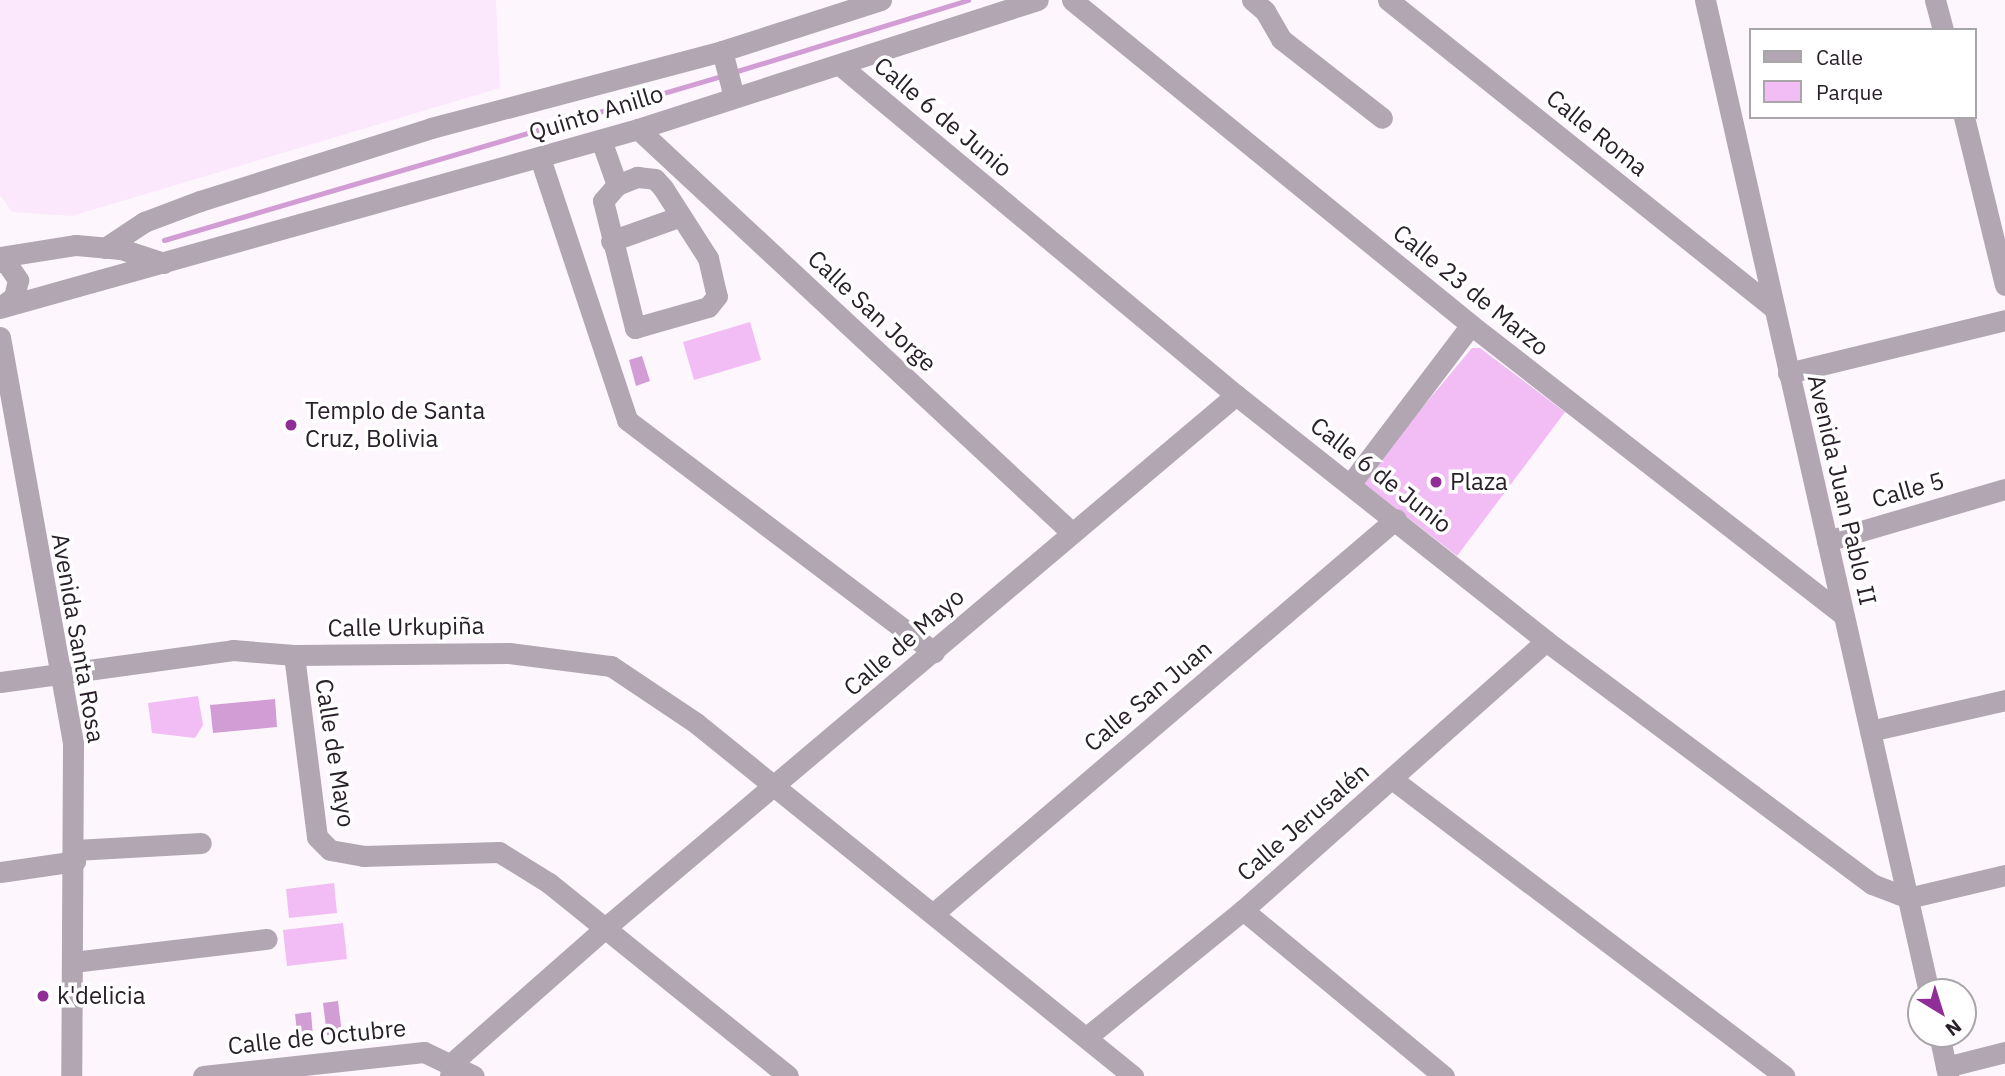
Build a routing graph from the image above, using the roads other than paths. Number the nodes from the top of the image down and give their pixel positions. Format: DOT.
graph roads {
  1 [pos="881,0"];
  2 [pos="1038,0"];
  3 [pos="1072,0"];
  4 [pos="1252,0"];
  5 [pos="1388,0"];
  6 [pos="1705,0"];
  7 [pos="1935,0"];
  8 [pos="1942,28"];
  9 [pos="723,54"];
  10 [pos="841,66"];
  11 [pos="733,92"];
  12 [pos="1382,118"];
  13 [pos="1965,119"];
  14 [pos="638,129"];
  15 [pos="601,140"];
  16 [pos="540,158"];
  17 [pos="617,184"];
  18 [pos="1995,203"];
  19 [pos="681,216"];
  20 [pos="611,241"];
  21 [pos="105,248"];
  22 [pos="0,259"];
  23 [pos="164,263"];
  24 [pos="2005,285"];
  25 [pos="0,307"];
  26 [pos="1773,307"];
  27 [pos="2005,320"];
  28 [pos="1471,326"];
  29 [pos="0,337"];
  30 [pos="1788,373"];
  31 [pos="1236,396"];
  32 [pos="1351,483"];
  33 [pos="2005,489"];
  34 [pos="1396,519"];
  35 [pos="1071,532"];
  36 [pos="1827,541"];
  37 [pos="1843,615"];
  38 [pos="1546,641"];
  39 [pos="934,652"];
  40 [pos="294,655"];
  41 [pos="62,672"];
  42 [pos="0,682"];
  43 [pos="2005,700"];
  44 [pos="1870,731"];
  45 [pos="1392,779"];
  46 [pos="775,786"];
  47 [pos="201,843"];
  48 [pos="75,856"];
  49 [pos="0,872"];
  50 [pos="2005,875"];
  51 [pos="1908,898"];
  52 [pos="1243,910"];
  53 [pos="934,913"];
  54 [pos="605,928"];
  55 [pos="267,939"];
  56 [pos="74,962"];
  57 [pos="1926,978"];
  58 [pos="1088,1036"];
  59 [pos="1942,1048"];
  60 [pos="2005,1052"];
  61 [pos="451,1069"];
  62 [pos="1947,1072"];
  63 [pos="71,1076"];
  64 [pos="203,1076"];
  65 [pos="474,1076"];
  66 [pos="788,1076"];
  67 [pos="1133,1076"];
  68 [pos="1444,1076"];
  69 [pos="1784,1076"];
  1 -- 9 [label="street"];
  2 -- 10 [label="street, Quinto Anillo"];
  3 -- 28 [label="street, Calle 23 de Marzo"];
  4 -- 12 [label="street"];
  5 -- 26 [label="street, Calle Roma"];
  6 -- 26 [label="street, Avenida Juan Pablo II"];
  7 -- 8 [label="street"];
  9 -- 11 [label="street"];
  9 -- 21 [label="street"];
  10 -- 11 [label="street, Quinto Anillo"];
  10 -- 31 [label="street, Calle 6 de Junio"];
  11 -- 14 [label="street, Quinto Anillo"];
  13 -- 18 [label="street"];
  14 -- 15 [label="street, Quinto Anillo"];
  14 -- 35 [label="street, Calle San Jorge"];
  15 -- 16 [label="street, Quinto Anillo"];
  15 -- 17 [label="street"];
  16 -- 23 [label="street, Quinto Anillo"];
  16 -- 39 [label="street"];
  17 -- 19 [label="street"];
  17 -- 20 [label="street"];
  18 -- 24 [label="street"];
  19 -- 20 [label="street"];
  19 -- 20 [label="street"];
  21 -- 22 [label="street, Quinto Anillo"];
  21 -- 23 [label="street, Quinto Anillo"];
  22 -- 25 [label="street"];
  23 -- 25 [label="street, Quinto Anillo"];
  26 -- 30 [label="street, Avenida Juan Pablo II"];
  27 -- 30 [label="street"];
  28 -- 32 [label="street"];
  28 -- 37 [label="street, Calle 23 de Marzo"];
  29 -- 41 [label="street, Avenida Santa Rosa"];
  30 -- 36 [label="street, Avenida Juan Pablo II"];
  31 -- 32 [label="street, Calle 6 de Junio"];
  31 -- 35 [label="street, Calle de Mayo"];
  32 -- 34 [label="street, Calle 6 de Junio"];
  33 -- 36 [label="street, Calle 5"];
  34 -- 38 [label="street, Calle 6 de Junio"];
  34 -- 53 [label="street, Calle San Juan"];
  35 -- 39 [label="street, Calle de Mayo"];
  36 -- 37 [label="street, Avenida Juan Pablo II"];
  37 -- 44 [label="street, Avenida Juan Pablo II"];
  38 -- 45 [label="street, Calle Jerusalén"];
  38 -- 51 [label="street, Calle 6 de Junio"];
  39 -- 46 [label="street, Calle de Mayo"];
  40 -- 41 [label="street, Calle Urkupiña"];
  40 -- 46 [label="street, Calle Urkupiña"];
  40 -- 54 [label="street, Calle de Mayo"];
  41 -- 42 [label="street, Calle Urkupiña"];
  41 -- 48 [label="street, Avenida Santa Rosa"];
  43 -- 44 [label="street"];
  44 -- 51 [label="street, Avenida Juan Pablo II"];
  45 -- 52 [label="street, Calle Jerusalén"];
  45 -- 69 [label="street"];
  46 -- 53 [label="street, Calle Urkupiña"];
  46 -- 54 [label="street, Calle de Mayo"];
  47 -- 48 [label="street"];
  48 -- 49 [label="street"];
  48 -- 56 [label="street, Avenida Santa Rosa"];
  50 -- 51 [label="street"];
  51 -- 57 [label="street, Avenida Juan Pablo II"];
  52 -- 58 [label="street, Calle Jerusalén"];
  52 -- 68 [label="street"];
  53 -- 58 [label="street, Calle Urkupiña"];
  54 -- 61 [label="street, Calle de Mayo"];
  54 -- 66 [label="street, Calle de Mayo"];
  55 -- 56 [label="street"];
  56 -- 63 [label="street, Avenida Santa Rosa"];
  58 -- 67 [label="street, Calle Urkupiña"];
  59 -- 62 [label="street"];
  60 -- 62 [label="street"];
  61 -- 64 [label="street, Calle de Octubre"];
  61 -- 65 [label="street, Calle de Octubre"];
}
